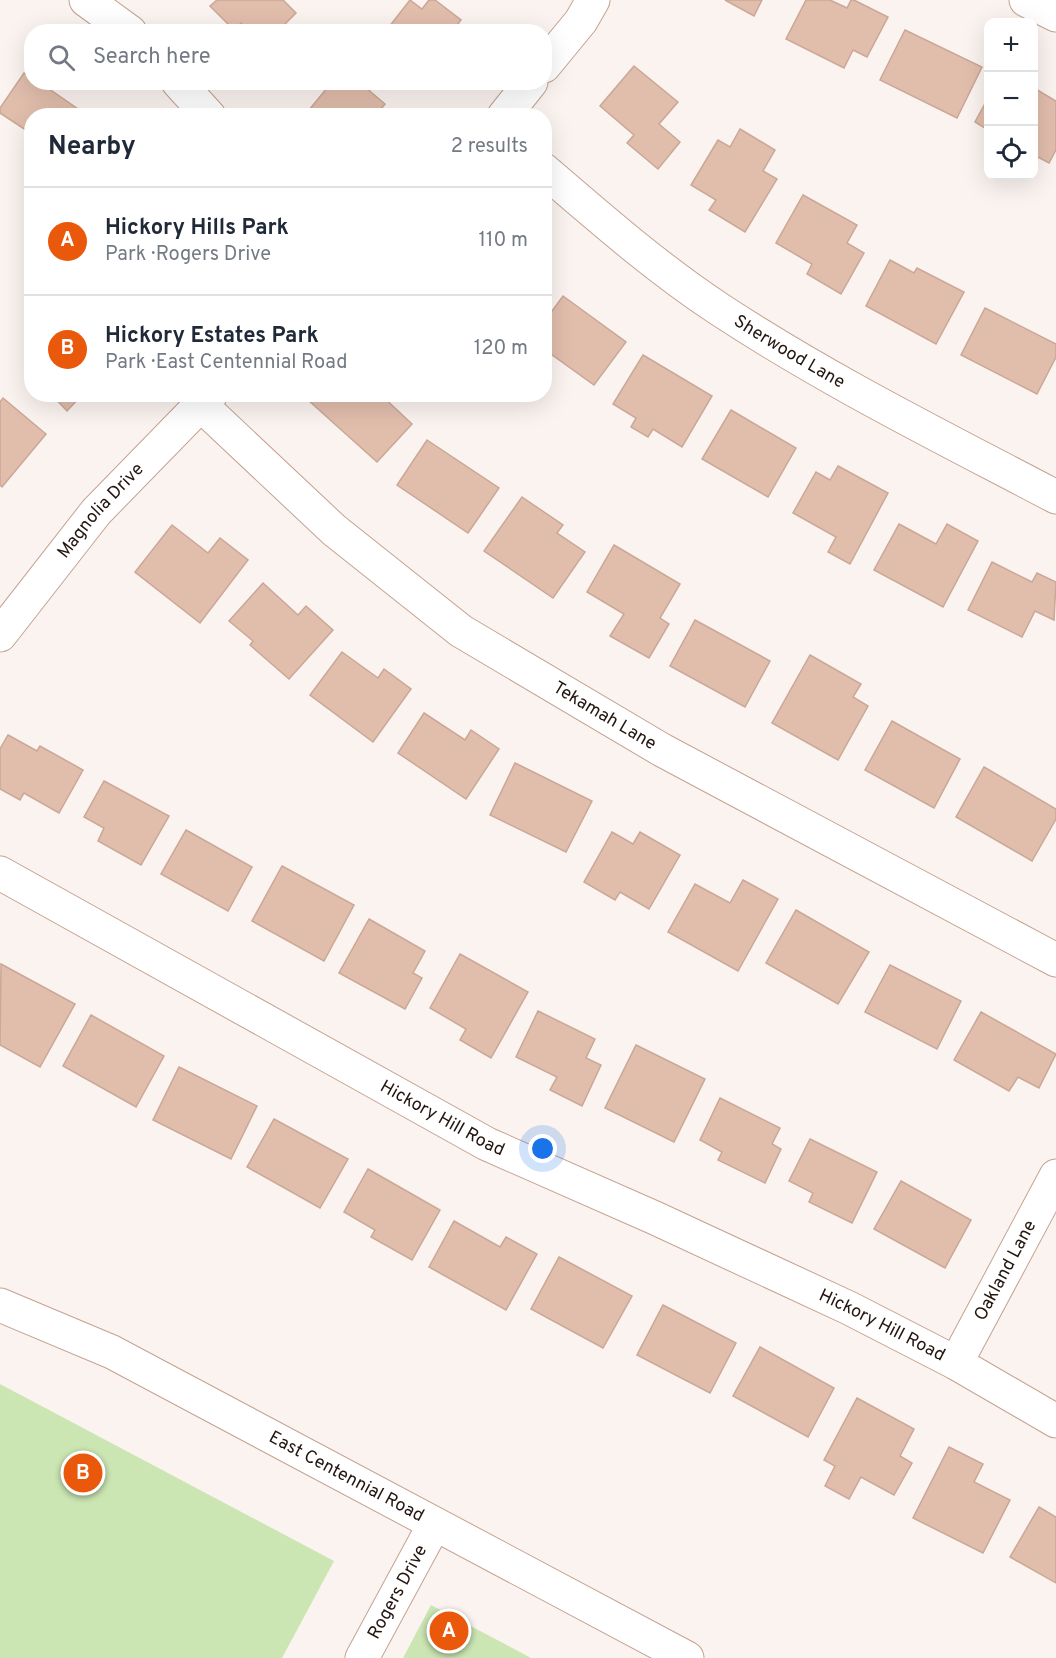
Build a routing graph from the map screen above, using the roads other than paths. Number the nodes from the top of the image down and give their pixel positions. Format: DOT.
graph roads {
  1 [pos="86,0"];
  2 [pos="593,0"];
  3 [pos="1026,0"];
  4 [pos="1056,15"];
  5 [pos="119,24"];
  6 [pos="552,56"];
  7 [pos="185,90"];
  8 [pos="525,90"];
  9 [pos="202,108"];
  10 [pos="510,108"];
  11 [pos="552,177"];
  12 [pos="203,402"];
  13 [pos="209,402"];
  14 [pos="1056,497"];
  15 [pos="0,635"];
  16 [pos="0,873"];
  17 [pos="1056,960"];
  18 [pos="1056,1176"];
  19 [pos="0,1305"];
  20 [pos="956,1363"];
  21 [pos="1056,1421"];
  22 [pos="434,1525"];
  23 [pos="362,1658"];
  24 [pos="687,1658"];
  1 -- 5 [label="street"];
  2 -- 6 [label="street"];
  3 -- 4 [label="street"];
  7 -- 9 [label="street"];
  8 -- 10 [label="street"];
  11 -- 14 [label="street, Sherwood Lane"];
  12 -- 15 [label="street, Magnolia Drive"];
  13 -- 17 [label="street, Tekamah Lane"];
  16 -- 20 [label="street, Hickory Hill Road"];
  18 -- 20 [label="street, Oakland Lane"];
  19 -- 22 [label="street, East Centennial Road"];
  20 -- 21 [label="street, Hickory Hill Road"];
  22 -- 23 [label="street, Rogers Drive"];
  22 -- 24 [label="street, East Centennial Road"];
}
